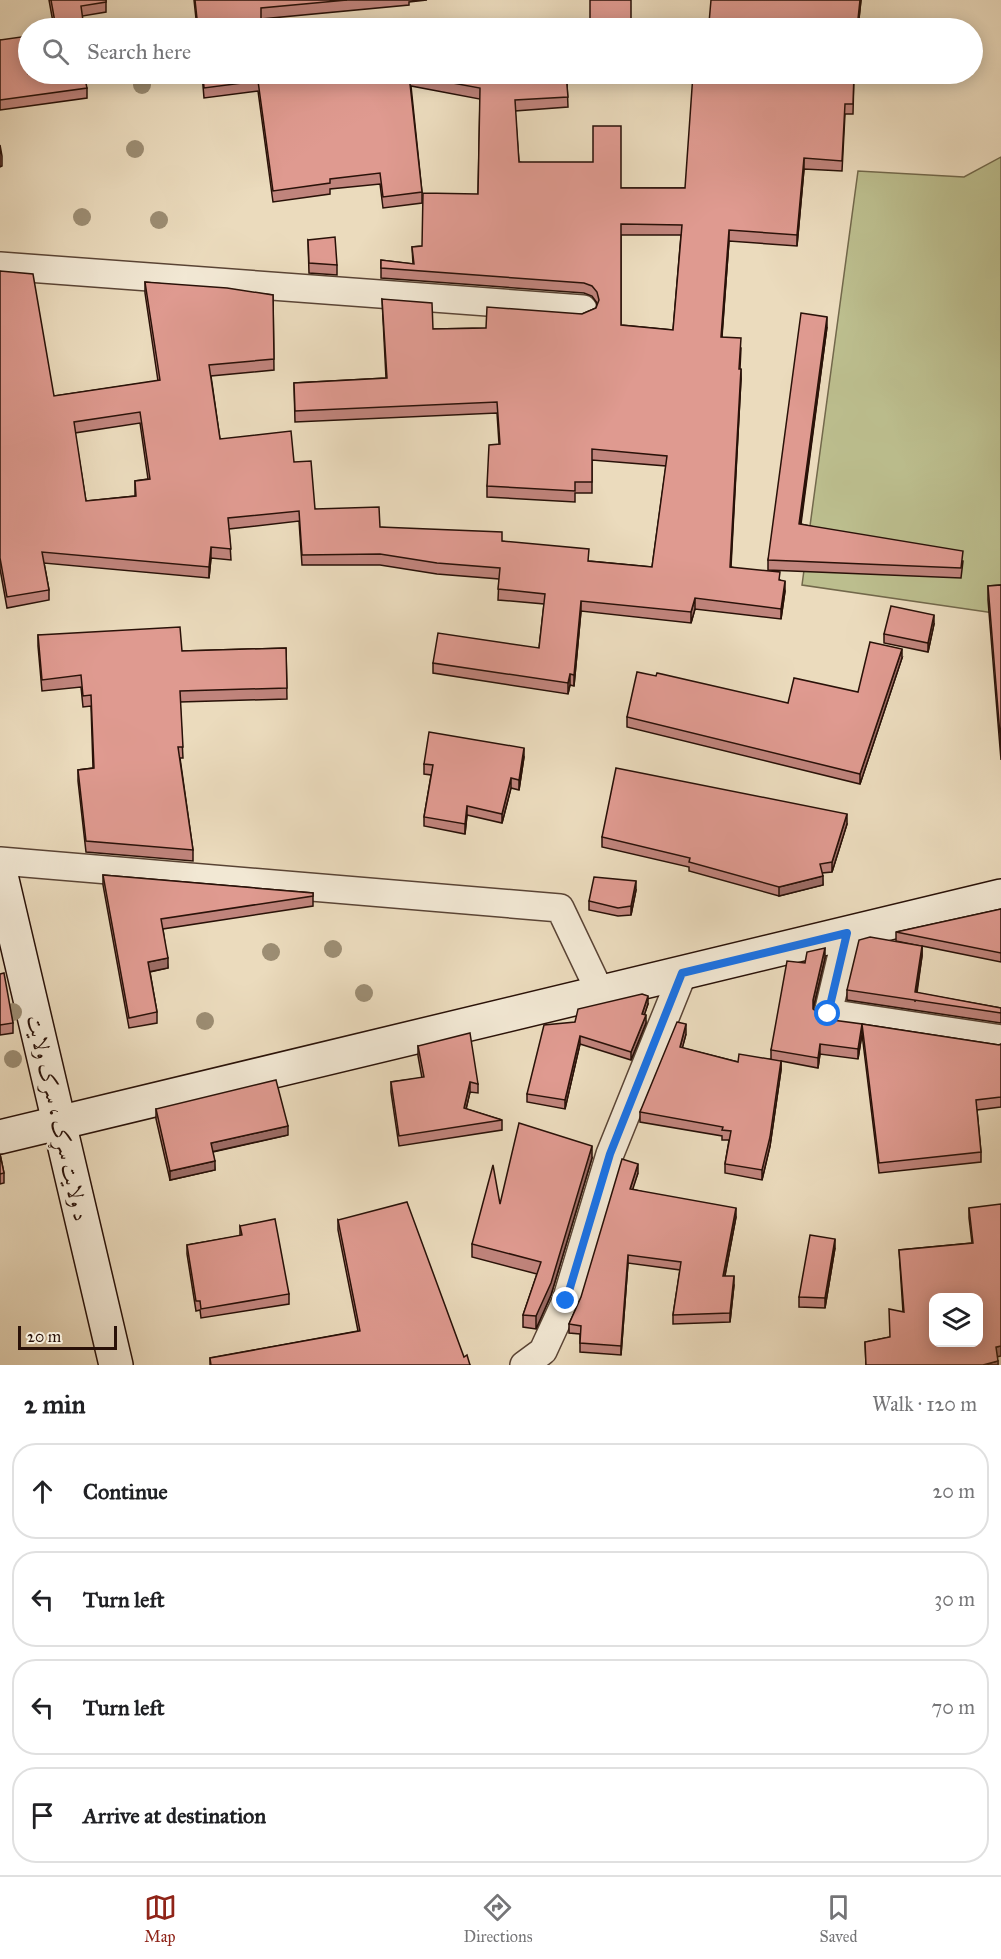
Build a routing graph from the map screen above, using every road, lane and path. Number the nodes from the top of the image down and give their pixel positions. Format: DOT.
graph roads {
  1 [pos="0,266"];
  2 [pos="583,309"];
  3 [pos="0,861"];
  4 [pos="0,871"];
  5 [pos="1001,896"];
  6 [pos="847,933"];
  7 [pos="682,973"];
  8 [pos="600,992"];
  9 [pos="1001,1040"];
  10 [pos="59,1122"];
  11 [pos="0,1137"];
  12 [pos="116,1365"];
  13 [pos="524,1365"];
  1 -- 2 [label="street"];
  3 -- 8 [label="street"];
  4 -- 10 [label="street, د ولایت سړک ، سرک ولایت"];
  5 -- 6 [label="street"];
  6 -- 7 [label="street"];
  6 -- 9 [label="street"];
  7 -- 8 [label="street"];
  7 -- 13 [label="street"];
  8 -- 10 [label="street"];
  10 -- 11 [label="street"];
  10 -- 12 [label="street, د ولایت سړک ، سرک ولایت"];
}
